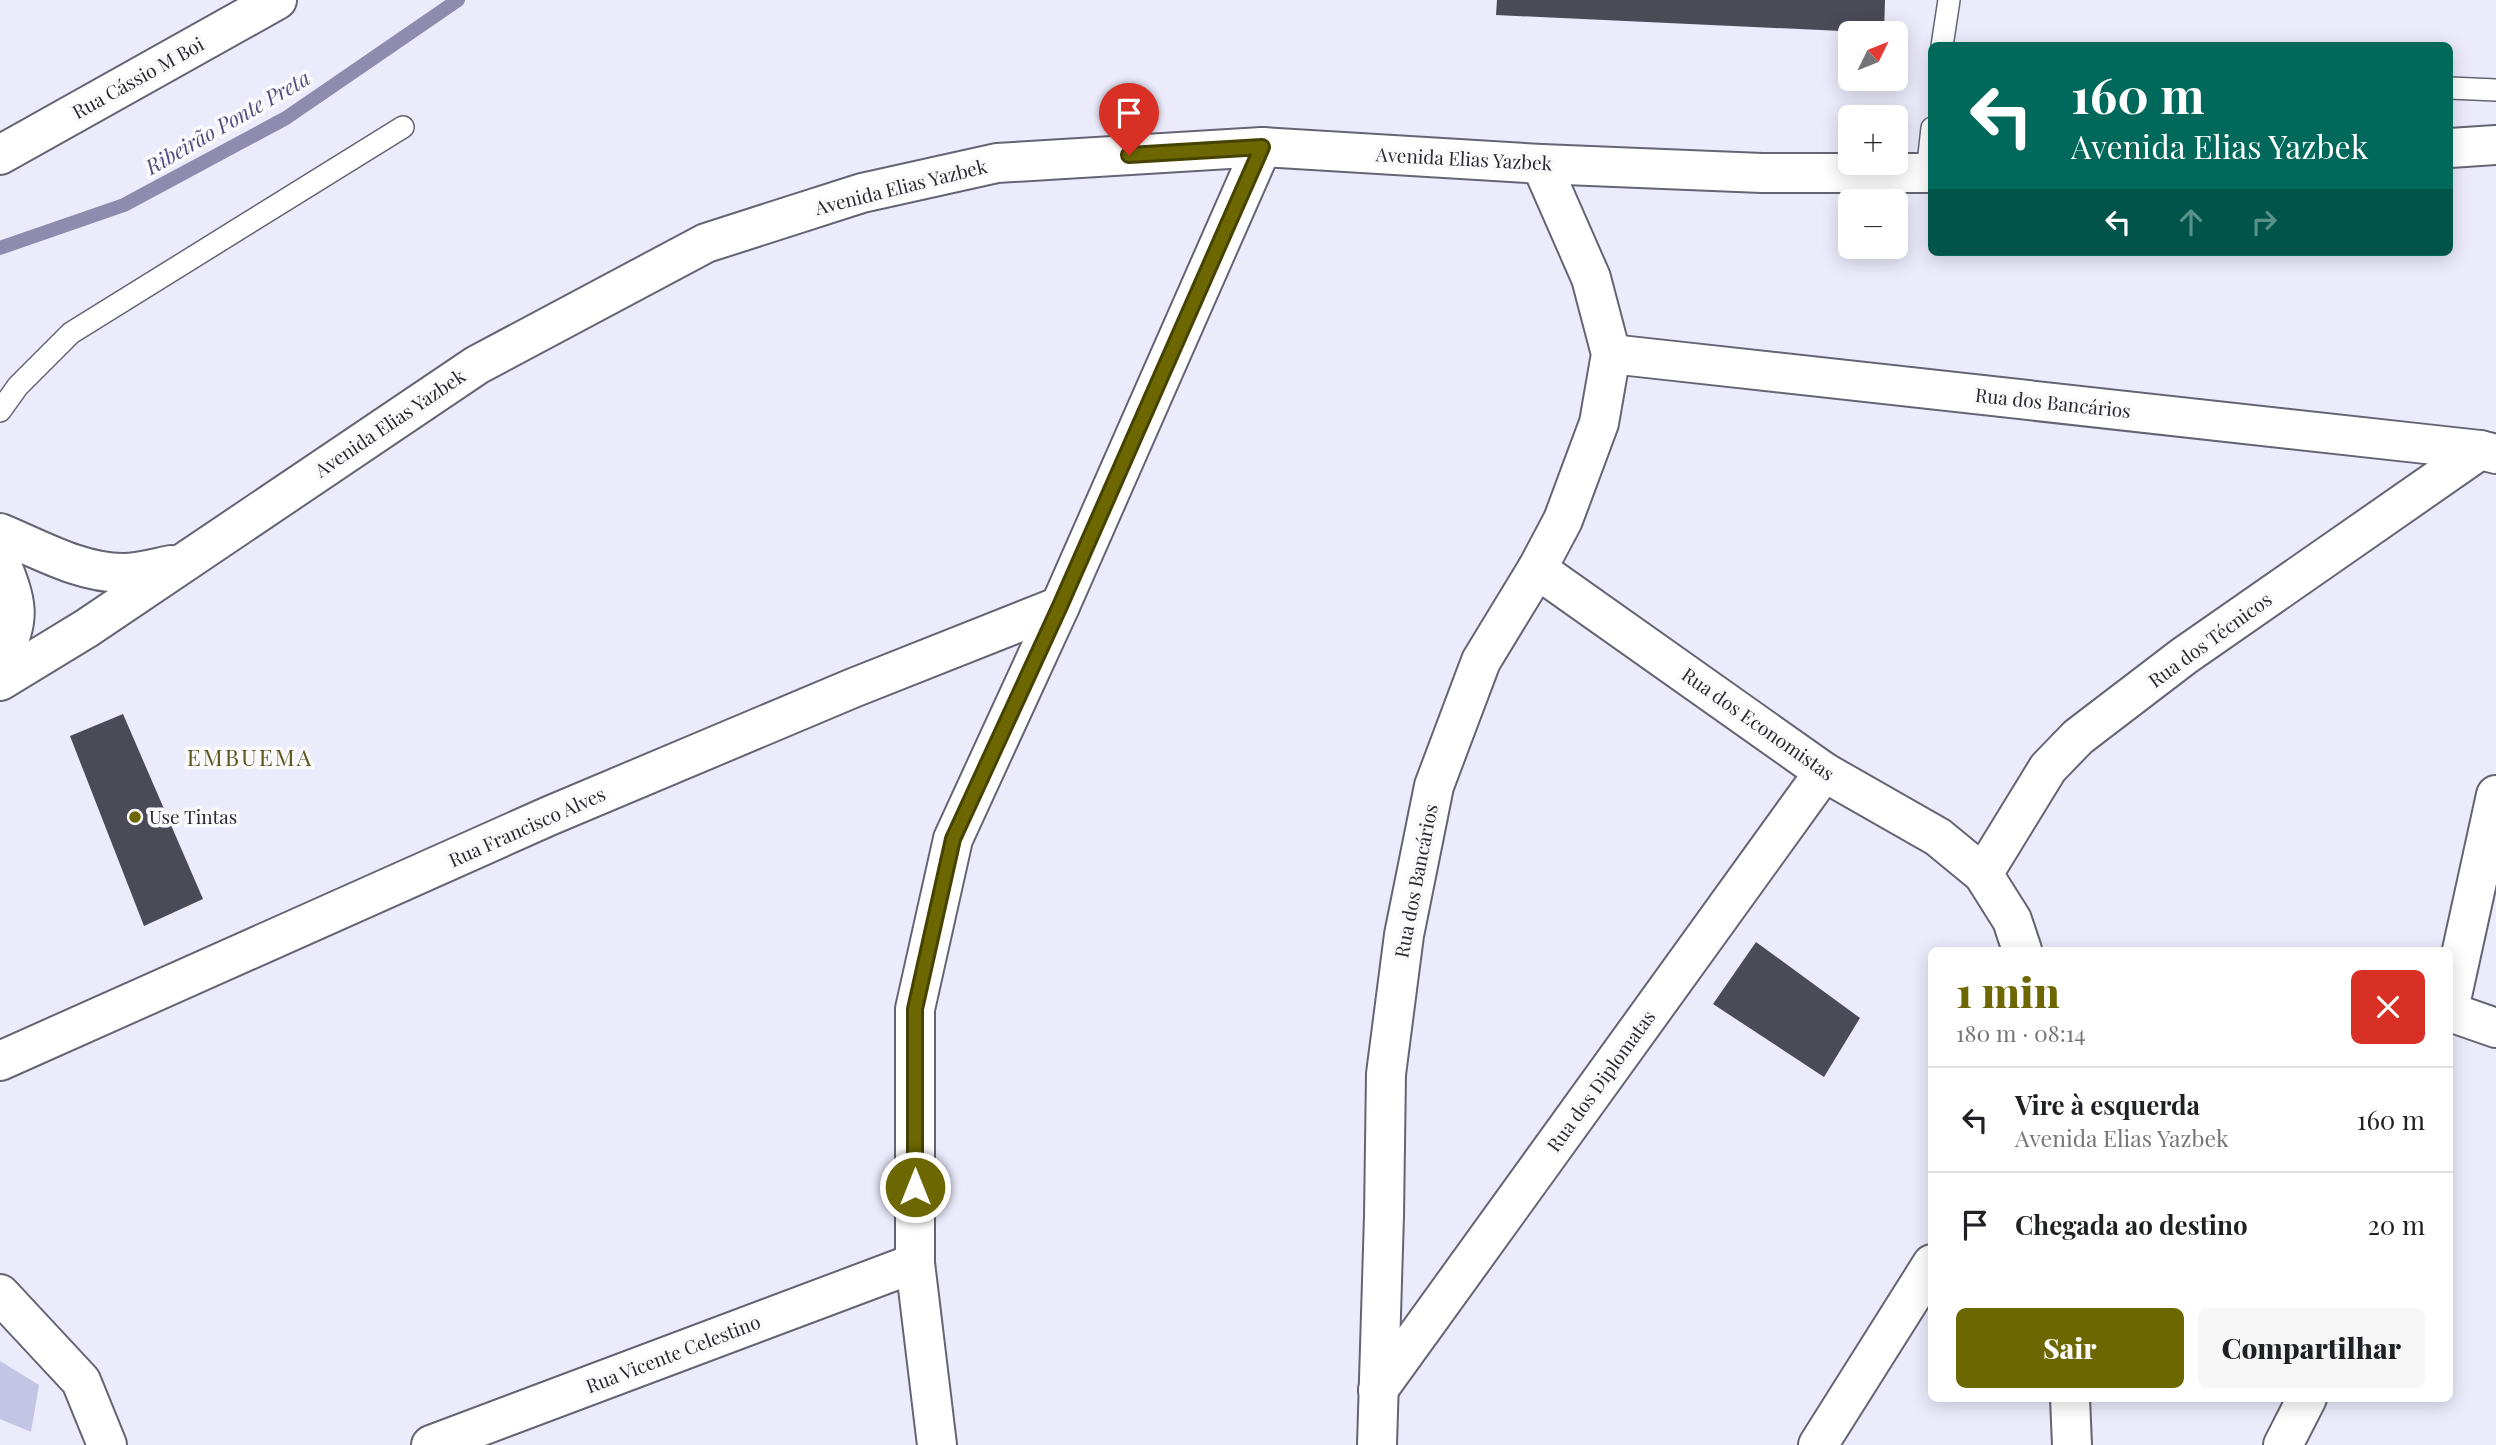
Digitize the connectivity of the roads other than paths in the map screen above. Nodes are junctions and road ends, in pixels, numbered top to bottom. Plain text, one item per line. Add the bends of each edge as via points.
1 (277, 0) edge
2 (1948, 0) edge
3 (1942, 42) edge
4 (2453, 88) edge
5 (2496, 90) edge
6 (403, 127) dead end
7 (2496, 145) edge
8 (1262, 147) junction
9 (2453, 148) edge
10 (0, 155) edge
11 (1541, 164) junction
12 (1928, 173) edge
13 (1611, 354) junction
14 (0, 411) edge
15 (2488, 452) edge
16 (0, 533) edge
17 (0, 560) edge
18 (184, 563) junction
19 (1537, 569) junction
20 (1060, 606) junction
21 (0, 659) edge
22 (0, 681) edge
23 (1824, 772) junction
24 (2496, 795) edge
25 (1983, 874) junction
26 (2021, 947) edge
27 (2453, 991) edge
28 (2453, 1013) edge
29 (2496, 1028) edge
30 (0, 1061) edge
31 (915, 1264) junction
32 (1928, 1270) edge
33 (0, 1294) edge
34 (1378, 1390) junction
35 (2070, 1402) edge
36 (2305, 1402) edge
37 (107, 1445) edge
38 (431, 1445) edge
39 (937, 1445) edge
40 (1377, 1445) edge
41 (1818, 1445) edge
42 (2072, 1445) edge
43 (2283, 1445) edge

1 - 10 street, Rua Cássio M Boi
2 - 3 lane
4 - 5 lane
6 - 14 lane via 71,333 18,386
7 - 9 street
8 - 11 street, Avenida Elias Yazbek
8 - 18 street, Avenida Elias Yazbek via 997,163 862,193 705,243 477,365
8 - 20 street
11 - 12 street, Avenida Elias Yazbek via 1762,173
11 - 13 street, Rua dos Bancários via 1591,278
13 - 15 street, Rua dos Bancários
13 - 19 street, Rua dos Bancários via 1599,423 1563,520
15 - 25 street, Rua dos Técnicos via 2184,656 2078,737 2048,768
16 - 18 street via 99,571 125,573
17 - 21 street via 15,610 12,638
18 - 22 street, Avenida Elias Yazbek
19 - 23 street, Rua dos Economistas
19 - 34 street, Rua dos Bancários via 1480,661 1434,786 1404,935 1386,1074
20 - 30 street, Rua Francisco Alves via 549,816
20 - 31 street via 953,839 920,983 915,1009
23 - 25 street, Rua dos Economistas via 1937,837
23 - 34 street, Rua dos Diplomatas
24 - 27 street
25 - 26 street, Rua dos Economistas via 2012,920
28 - 29 street
31 - 38 street, Rua Vicente Celestino
31 - 39 street
32 - 41 street
33 - 37 street via 81,1381
34 - 40 street, Rua dos Bancários
35 - 42 street
36 - 43 street

